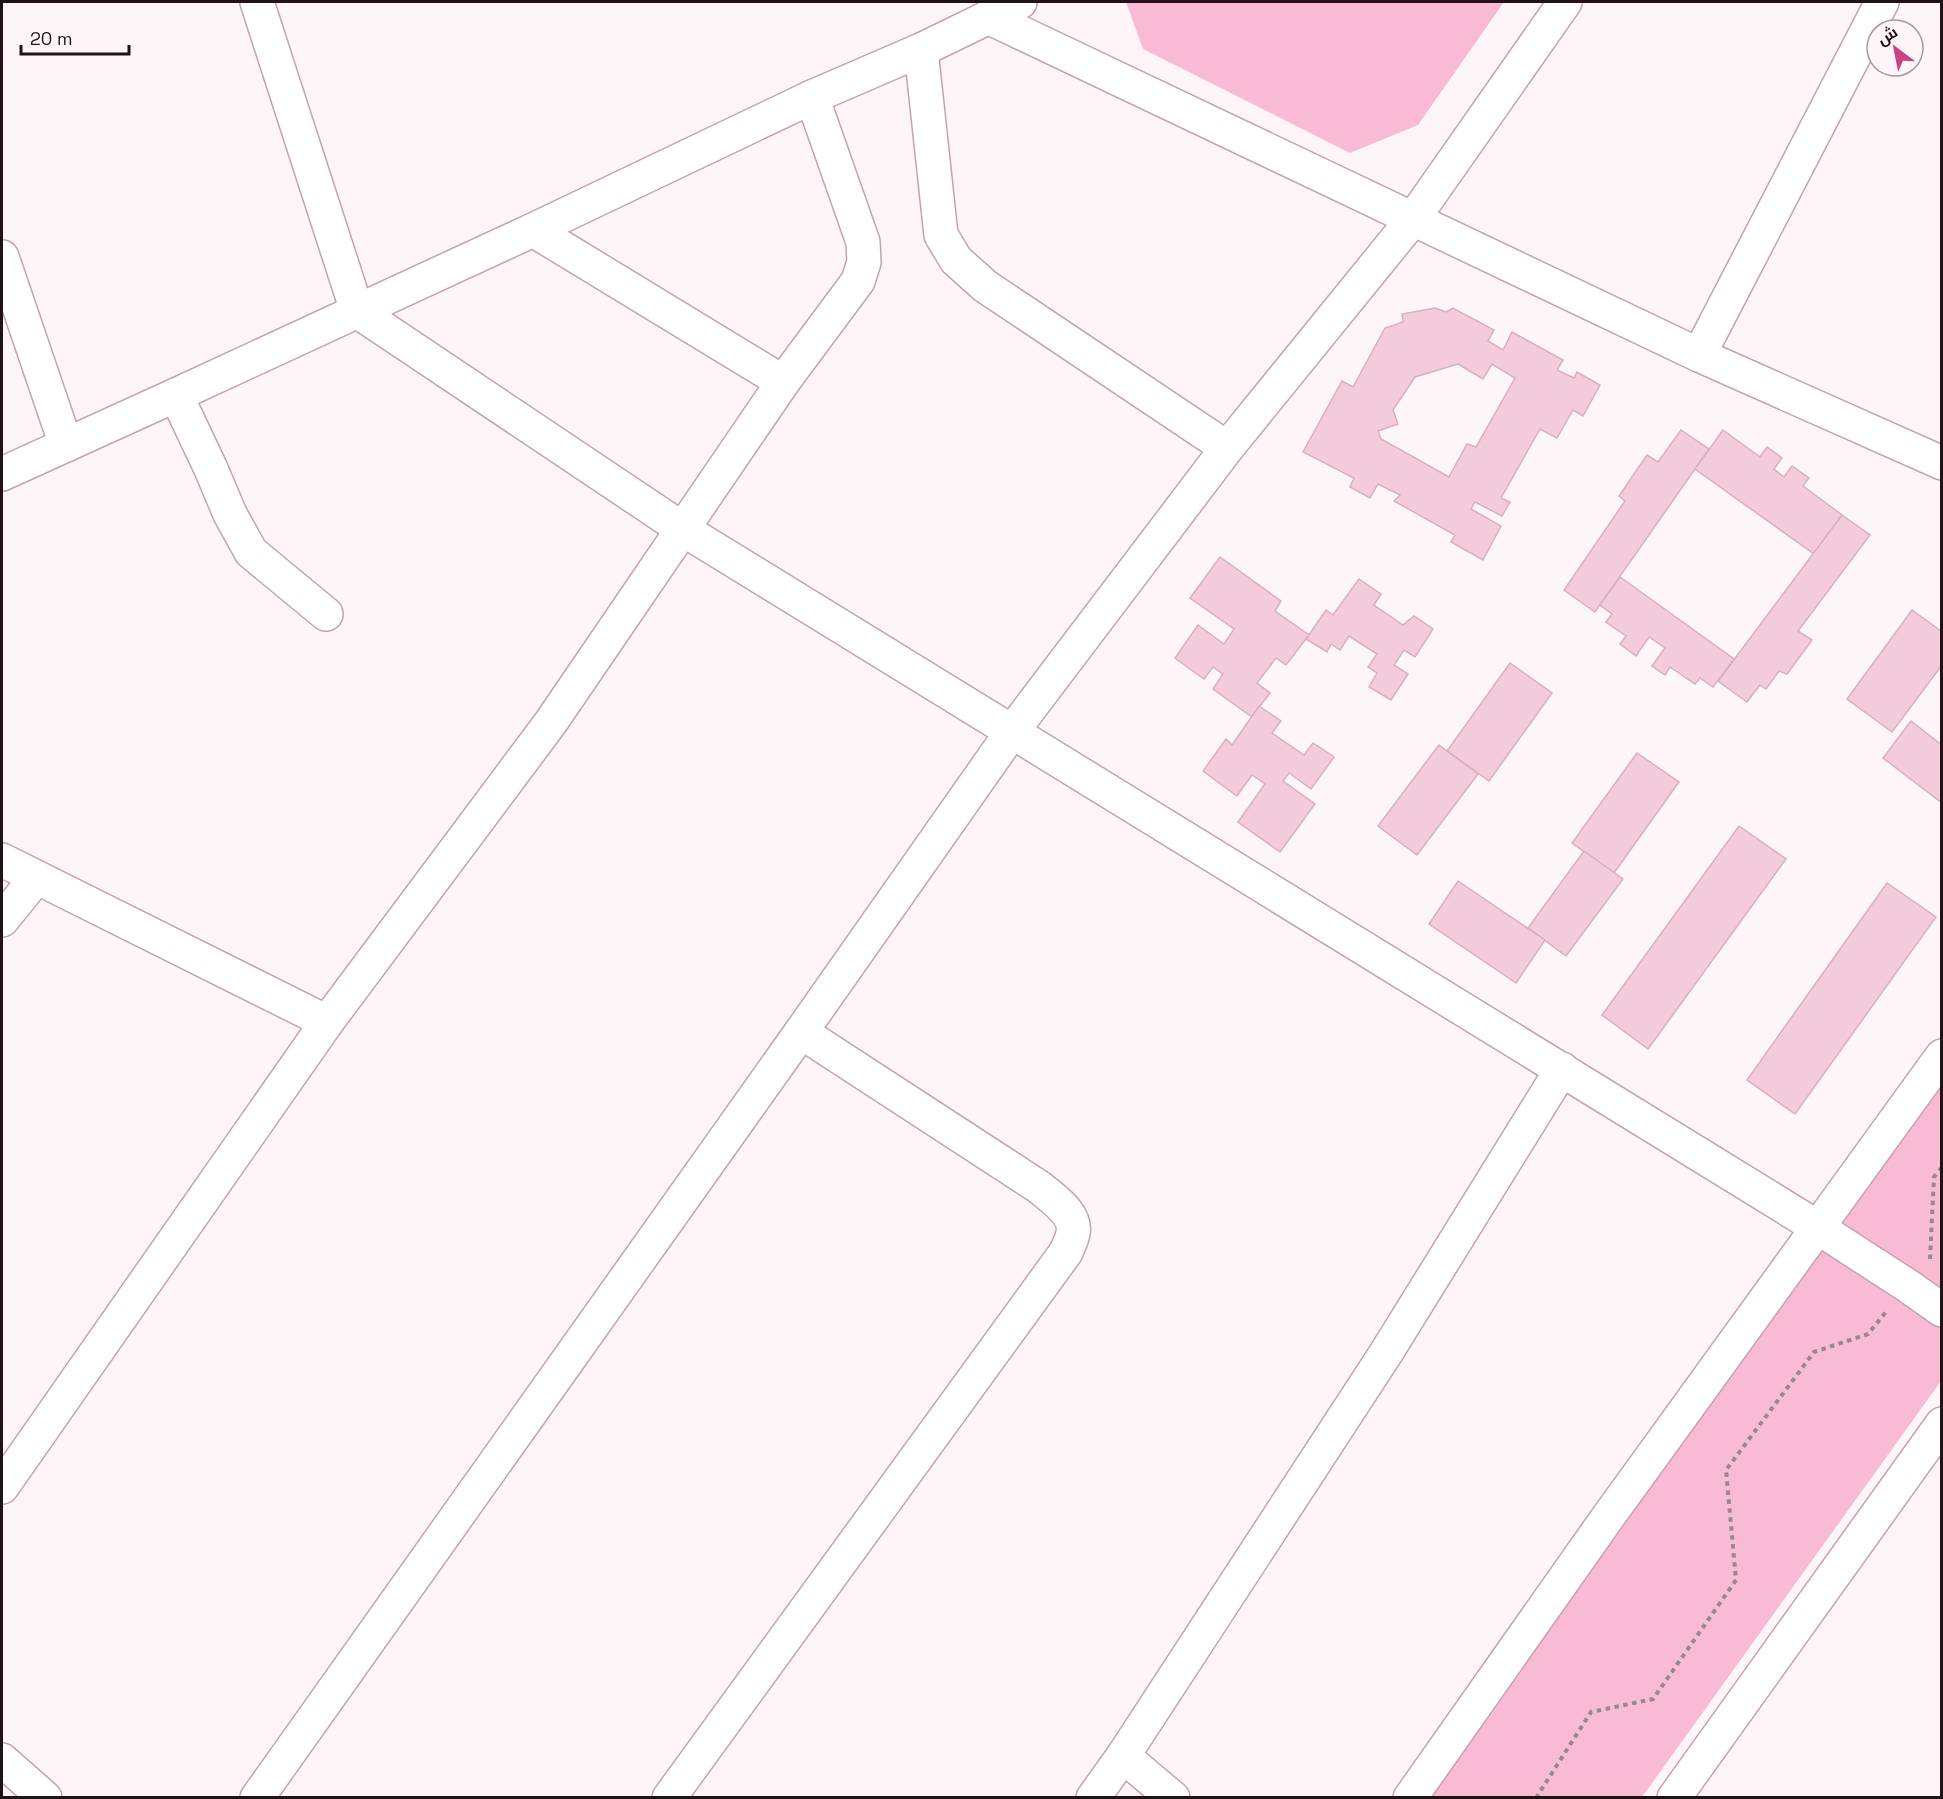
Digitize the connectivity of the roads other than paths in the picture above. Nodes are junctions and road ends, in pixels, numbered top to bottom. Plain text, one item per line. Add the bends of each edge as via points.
1 (257, 2) edge
2 (1020, 2) edge
3 (1565, 2) edge
4 (1882, 2) edge
5 (988, 17) junction
6 (921, 50) junction
7 (812, 97) junction
8 (1413, 219) junction
9 (533, 230) junction
10 (2, 257) edge
11 (357, 311) junction
12 (1699, 355) junction
13 (783, 382) junction
14 (176, 395) junction
15 (66, 445) junction
16 (1227, 448) junction
17 (1941, 463) edge
18 (2, 474) edge
19 (684, 530) junction
20 (326, 614) dead end
21 (1011, 733) junction
22 (2, 860) edge
23 (36, 878) junction
24 (2, 920) edge
25 (327, 1022) junction
26 (801, 1032) junction
27 (1941, 1056) edge
28 (1562, 1069) junction
29 (1817, 1227) junction
30 (1941, 1310) edge
31 (1941, 1424) edge
32 (2, 1487) edge
33 (1123, 1756) junction
34 (2, 1760) edge
35 (45, 1797) edge
36 (257, 1797) edge
37 (669, 1797) edge
38 (1093, 1797) edge
39 (1173, 1797) edge
40 (1410, 1797) edge
41 (1674, 1797) edge

1 - 11 street
2 - 5 street
3 - 8 street
4 - 12 street
5 - 6 street
5 - 8 street
6 - 7 street
6 - 16 street via 941,235 957,260 985,286
7 - 9 street
7 - 13 street via 863,242 864,262 858,281
8 - 12 street
8 - 16 street
9 - 11 street
9 - 13 street
10 - 15 street
11 - 14 street
11 - 19 street
12 - 17 street
13 - 19 street
14 - 15 street
14 - 20 street via 251,552
15 - 18 street
16 - 21 street
19 - 21 street
19 - 25 street via 551,722
21 - 26 street
21 - 28 street
22 - 23 street
23 - 24 street
23 - 25 street
25 - 32 street
26 - 36 street
26 - 37 street via 1039,1187 1072,1220 1074,1233 1066,1252
27 - 29 street
28 - 29 street
28 - 33 street via 1380,1363
29 - 30 street
29 - 40 street
31 - 41 street
33 - 38 street
33 - 39 street
34 - 35 street

